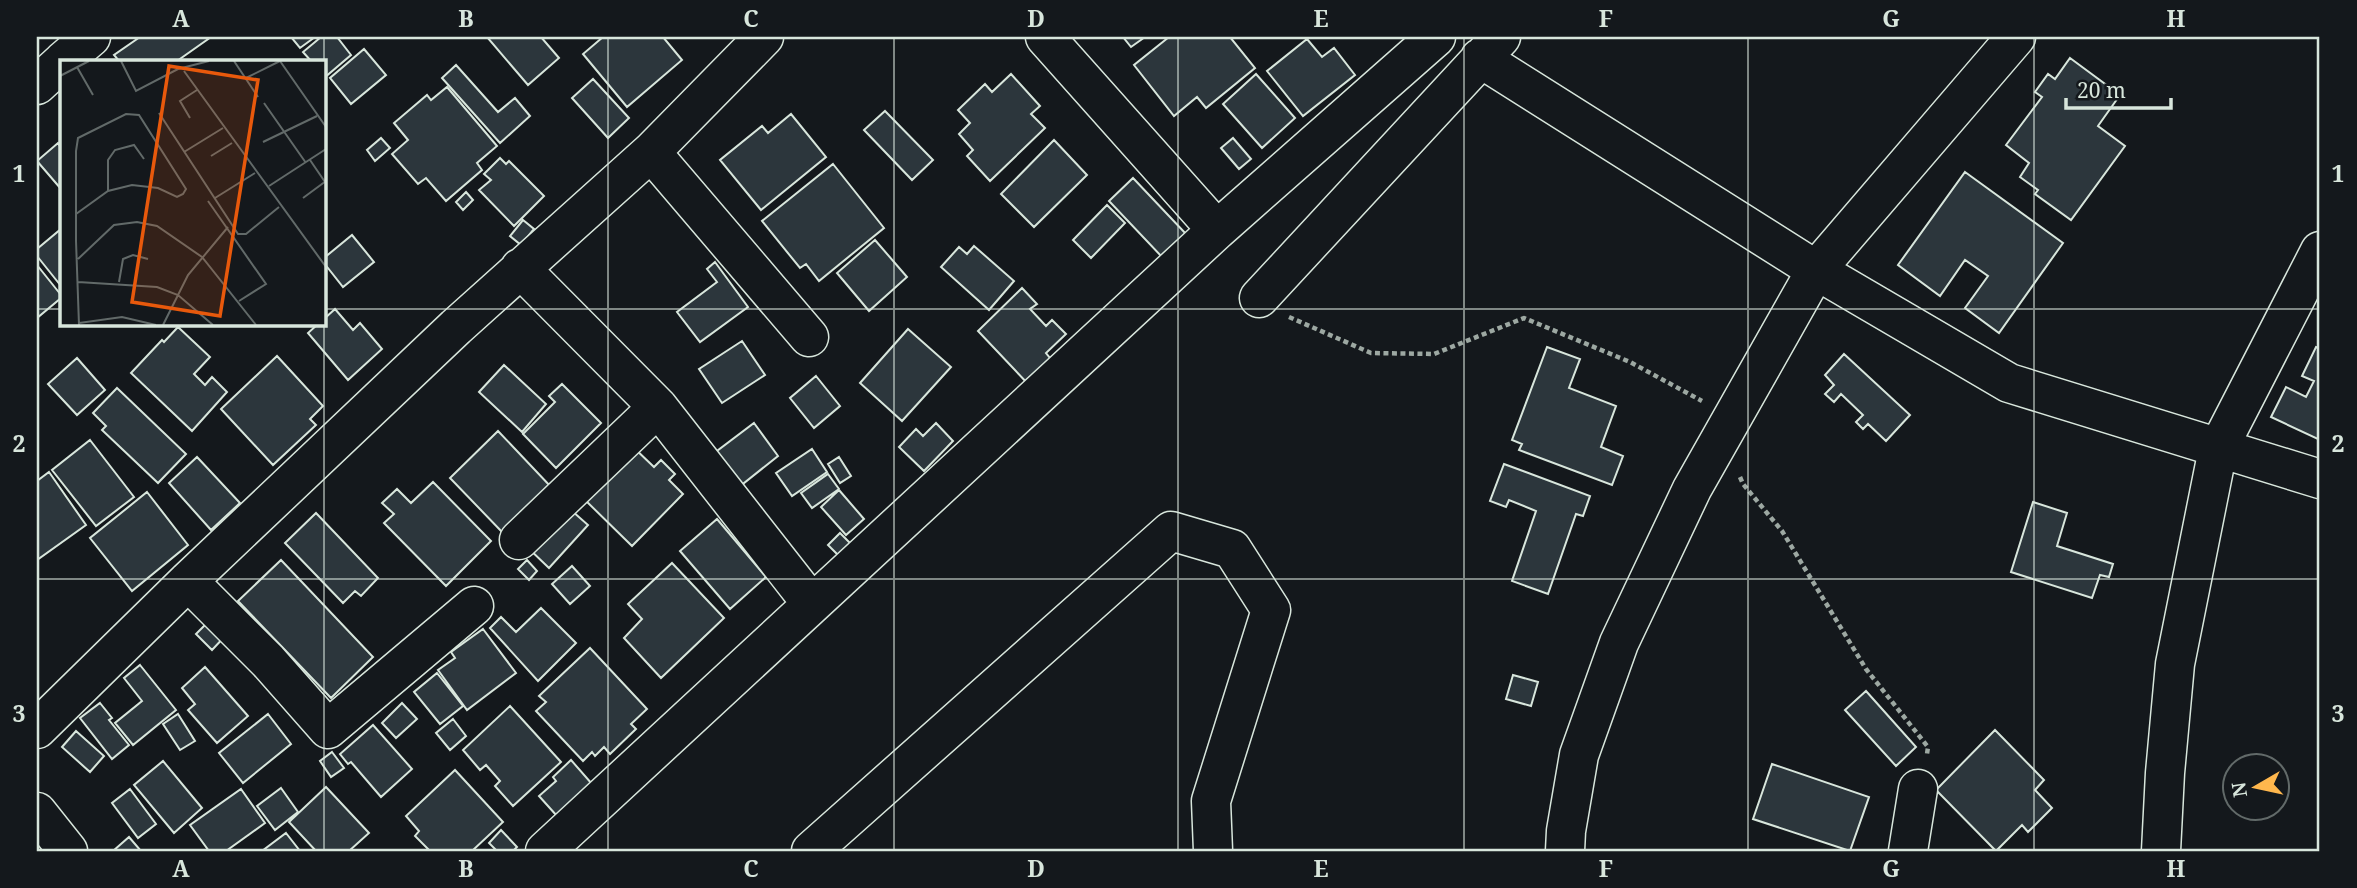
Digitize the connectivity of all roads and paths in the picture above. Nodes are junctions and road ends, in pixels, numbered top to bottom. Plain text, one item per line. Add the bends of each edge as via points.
1 (91, 37) edge
2 (764, 37) edge
3 (1045, 37) edge
4 (1436, 37) edge
5 (2016, 37) edge
6 (1490, 48) edge
7 (64, 60) edge
8 (60, 64) edge
9 (37, 85) edge
10 (651, 152) junction
11 (1217, 230) junction
12 (2320, 251) edge
13 (520, 268) junction
14 (1816, 270) junction
15 (1259, 298) joint
16 (809, 337) dead end
17 (658, 407) junction
18 (1728, 427) junction
19 (2218, 449) junction
20 (2320, 479) edge
21 (519, 540) dead end
22 (188, 581) junction
23 (812, 604) junction
24 (474, 606) dead end
25 (37, 729) edge
26 (1918, 789) joint
27 (37, 811) edge
28 (68, 851) edge
29 (545, 851) edge
30 (811, 851) edge
31 (1213, 851) edge
32 (1565, 851) edge
33 (1908, 851) edge
34 (2161, 851) edge

1 - 7 street
2 - 10 street
3 - 11 street
4 - 11 street
5 - 14 street
6 - 14 street
6 - 15 street
8 - 9 street
10 - 13 street
10 - 16 street
11 - 23 street
12 - 19 street
13 - 17 street
13 - 22 street
14 - 18 street
14 - 19 street via 2010,383
15 - 18 path via 1296,321 1371,353 1434,354 1524,318 1630,362
17 - 21 street
17 - 23 street
18 - 26 path via 1743,484 1782,531 1866,669 1928,747
18 - 32 street via 1692,489 1619,643 1579,755
19 - 20 street
19 - 34 street via 2175,664
22 - 24 street via 328,729
22 - 25 street
23 - 29 street
26 - 33 street
27 - 28 street
30 - 31 street via 1171,531 1232,549 1272,610 1211,801

